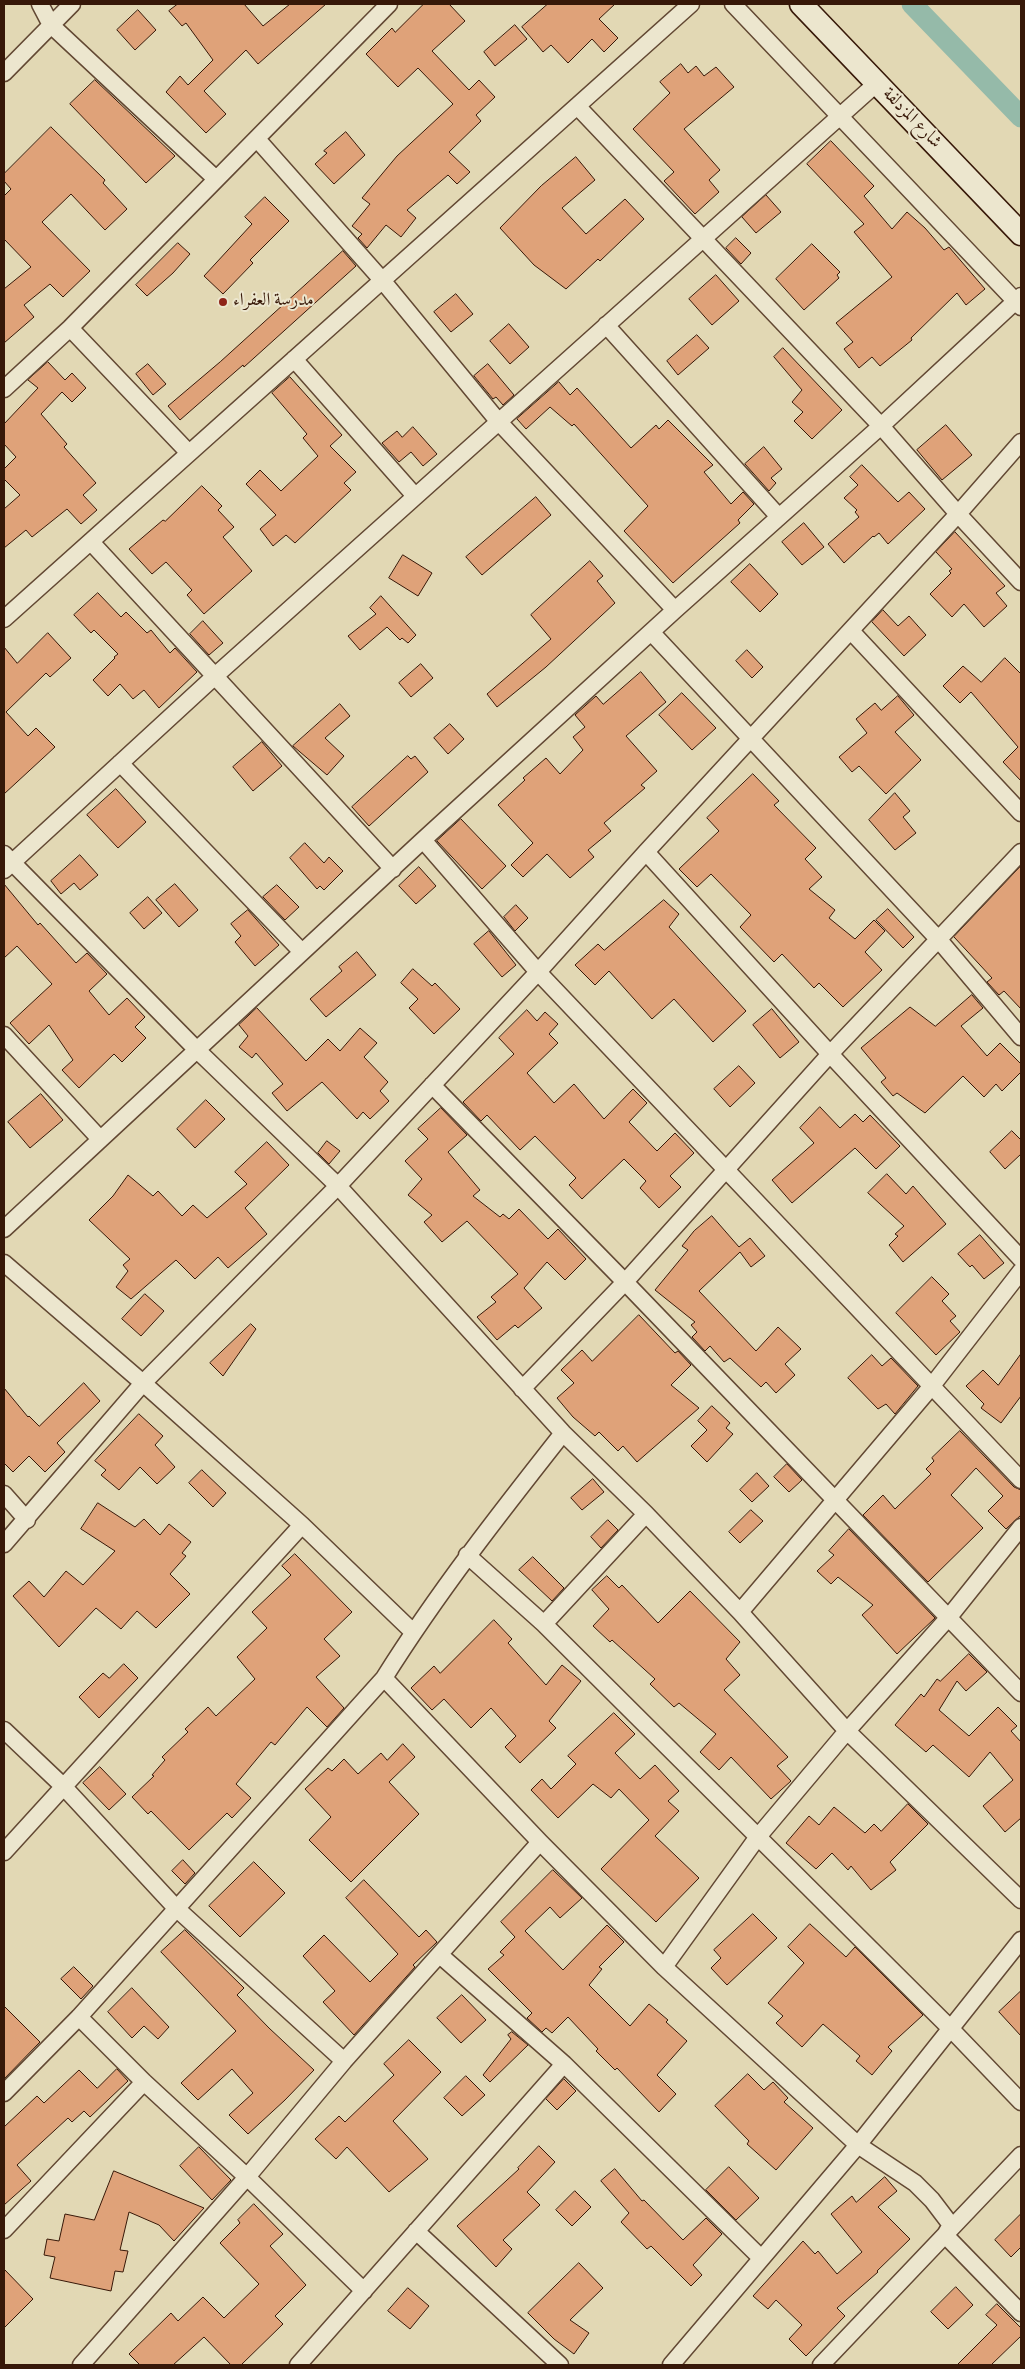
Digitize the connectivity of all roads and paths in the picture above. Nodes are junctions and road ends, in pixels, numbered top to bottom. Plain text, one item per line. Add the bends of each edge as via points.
1 (40, 4) edge
2 (72, 4) edge
3 (389, 4) edge
4 (691, 4) edge
5 (733, 4) edge
6 (802, 4) edge
7 (51, 25) junction
8 (4, 73) edge
9 (877, 83) junction
10 (578, 107) junction
11 (840, 116) junction
12 (257, 139) junction
13 (216, 179) junction
14 (1021, 234) edge
15 (702, 240) junction
16 (382, 280) junction
17 (1019, 301) edge
18 (606, 325) junction
19 (70, 328) junction
20 (294, 359) junction
21 (4, 389) edge
22 (498, 421) junction
23 (881, 426) junction
24 (1021, 442) edge
25 (189, 453) junction
26 (415, 496) junction
27 (958, 514) junction
28 (779, 517) junction
29 (90, 542) junction
30 (1021, 582) edge
31 (675, 610) junction
32 (4, 620) edge
33 (851, 631) junction
34 (652, 632) junction
35 (215, 676) junction
36 (752, 739) junction
37 (120, 763) junction
38 (1021, 813) edge
39 (423, 840) junction
40 (646, 852) junction
41 (1021, 852) edge
42 (6, 862) edge
43 (393, 869) junction
44 (939, 940) junction
45 (302, 952) junction
46 (538, 972) junction
47 (1020, 1034) edge
48 (5, 1040) edge
49 (196, 1049) junction
50 (830, 1054) junction
51 (432, 1085) junction
52 (100, 1139) junction
53 (726, 1169) junction
54 (338, 1186) junction
55 (4, 1229) edge
56 (1021, 1259) edge
57 (4, 1263) edge
58 (1021, 1271) edge
59 (625, 1282) junction
60 (143, 1383) junction
61 (931, 1387) junction
62 (522, 1389) junction
63 (562, 1432) junction
64 (1021, 1480) edge
65 (4, 1494) edge
66 (836, 1501) junction
67 (646, 1514) junction
68 (26, 1520) junction
69 (302, 1524) junction
70 (1021, 1527) edge
71 (4, 1544) edge
72 (467, 1555) junction
73 (740, 1612) junction
74 (949, 1617) junction
75 (544, 1624) junction
76 (412, 1632) junction
77 (384, 1678) junction
78 (1021, 1693) edge
79 (4, 1730) edge
80 (847, 1731) junction
81 (63, 1786) junction
82 (757, 1838) junction
83 (540, 1842) junction
84 (4, 1852) edge
85 (1021, 1900) edge
86 (176, 1908) junction
87 (1021, 1940) edge
88 (441, 1956) junction
89 (664, 1967) junction
90 (79, 2017) junction
91 (950, 2028) junction
92 (344, 2061) junction
93 (564, 2064) junction
94 (144, 2082) junction
95 (4, 2093) edge
96 (1021, 2102) edge
97 (858, 2145) junction
98 (1021, 2155) edge
99 (247, 2177) junction
100 (4, 2230) edge
101 (416, 2231) junction
102 (945, 2235) junction
103 (761, 2258) junction
104 (364, 2291) junction
105 (1021, 2313) edge
106 (81, 2365) edge
107 (298, 2365) edge
108 (560, 2365) edge
109 (671, 2365) edge
110 (821, 2365) edge

1 - 7 street
2 - 7 street
3 - 12 street
4 - 10 street
5 - 11 street
6 - 9 street, شارع المزدلفة
7 - 8 street
7 - 13 street
9 - 11 street
9 - 14 street, شارع المزدلفة
10 - 15 street
10 - 16 street
11 - 15 street
11 - 17 street
12 - 13 street
12 - 16 street
13 - 19 street
15 - 18 street
15 - 23 street
16 - 20 street
16 - 22 street
17 - 23 street
18 - 22 street
18 - 28 street
19 - 21 street
19 - 25 street
20 - 25 street
20 - 26 street
22 - 26 street
22 - 31 street
23 - 27 street
23 - 28 street
24 - 27 street
25 - 29 street
26 - 35 street
27 - 30 street
27 - 33 street
28 - 31 street
29 - 32 street
29 - 35 street
31 - 34 street
33 - 36 street
33 - 38 street
34 - 36 street
34 - 39 street
35 - 37 street
35 - 43 street
36 - 40 street
36 - 44 street
37 - 42 street
37 - 45 street
39 - 43 street
39 - 46 street
40 - 46 street
40 - 50 street
41 - 44 street
42 - 49 street
43 - 45 street
44 - 47 street
44 - 50 street
45 - 49 street
46 - 51 street
46 - 53 street
48 - 52 street
49 - 52 street
49 - 54 street
50 - 53 street
50 - 56 street
51 - 54 street
51 - 59 street
52 - 55 street
53 - 59 street
53 - 61 street
54 - 60 street
54 - 62 street
57 - 60 street
58 - 61 street
59 - 62 street
59 - 66 street
60 - 68 street
60 - 69 street
61 - 64 street
61 - 66 street
62 - 63 street
63 - 67 street
63 - 72 street
65 - 68 street
66 - 73 street
66 - 74 street
67 - 73 street
67 - 75 street
68 - 71 street
69 - 76 street
69 - 81 street
70 - 74 street
72 - 75 street
72 - 76 street
73 - 80 street
74 - 78 street
74 - 80 street
75 - 82 street
76 - 77 street
77 - 83 street
77 - 86 street
79 - 81 street
80 - 82 street
80 - 85 street
81 - 84 street
81 - 86 street
82 - 89 street
82 - 91 street
83 - 88 street
83 - 89 street
86 - 90 street
86 - 92 street
87 - 91 street
88 - 92 street
88 - 93 street
89 - 97 street
90 - 94 street
90 - 95 street
91 - 96 street
91 - 97 street
92 - 99 street
93 - 101 street
93 - 103 street
94 - 99 street
94 - 100 street
97 - 102 street via 915,2183 932,2200 951,2225
97 - 103 street
98 - 102 street
99 - 104 street
99 - 106 street
101 - 104 street
101 - 108 street
102 - 105 street
102 - 110 street
103 - 109 street
104 - 107 street

